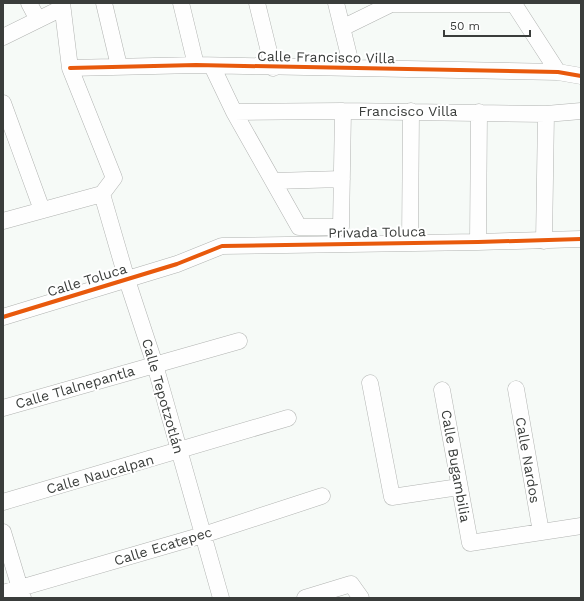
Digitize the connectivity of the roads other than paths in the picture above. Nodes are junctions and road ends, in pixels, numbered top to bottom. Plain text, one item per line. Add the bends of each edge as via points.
1 (29, 3) edge
2 (104, 3) edge
3 (181, 3) edge
4 (257, 3) edge
5 (336, 3) edge
6 (514, 3) edge
7 (62, 6) edge
8 (38, 20) junction
9 (342, 28) junction
10 (3, 37) edge
11 (119, 66) junction
12 (196, 66) junction
13 (212, 66) junction
14 (70, 68) junction
15 (273, 68) junction
16 (352, 68) junction
17 (558, 72) junction
18 (581, 76) edge
19 (3, 103) edge
20 (343, 110) junction
21 (411, 111) junction
22 (581, 111) edge
23 (234, 112) junction
24 (479, 112) junction
25 (546, 114) junction
26 (342, 179) junction
27 (274, 181) junction
28 (102, 194) junction
29 (42, 210) junction
30 (3, 221) edge
31 (581, 238) edge
32 (544, 241) junction
33 (478, 242) junction
34 (410, 243) junction
35 (177, 264) joint
36 (127, 280) junction
37 (3, 317) edge
38 (239, 340) dead end
39 (155, 365) junction
40 (370, 383) dead end
41 (516, 389) dead end
42 (442, 390) dead end
43 (3, 408) edge
44 (288, 418) dead end
45 (179, 451) junction
46 (460, 487) junction
47 (322, 496) dead end
48 (3, 502) edge
49 (581, 526) edge
50 (3, 532) edge
51 (541, 532) junction
52 (203, 535) junction
53 (3, 593) edge
54 (22, 593) edge
55 (221, 598) edge
56 (305, 598) edge
57 (361, 598) edge

1 - 8 street
2 - 11 street
3 - 12 street
4 - 15 street
5 - 9 street, Calle Francisco Villa
6 - 9 street via 391,4
6 - 17 street
7 - 8 street
7 - 14 street
8 - 10 street
9 - 16 street, Calle Francisco Villa
11 - 12 street, Calle Francisco Villa
11 - 14 street, Calle Francisco Villa
12 - 13 street, Calle Francisco Villa
13 - 15 street, Calle Francisco Villa
13 - 23 street
14 - 28 street via 114,178
15 - 16 street, Calle Francisco Villa
16 - 17 street, Calle Francisco Villa
17 - 18 street, Calle Francisco Villa
19 - 29 street
20 - 21 street, Francisco Villa
20 - 23 street, Francisco Villa
20 - 26 street
21 - 24 street, Francisco Villa
21 - 34 street
22 - 25 street, Francisco Villa
23 - 27 street
24 - 25 street, Francisco Villa
24 - 33 street
25 - 32 street
26 - 27 street
26 - 27 street via 341,227 299,227
28 - 29 street
28 - 36 street, Calle Tepotzotlán
29 - 30 street
31 - 32 street, Privada Toluca
32 - 33 street, Privada Toluca
33 - 34 street, Privada Toluca
34 - 35 street, Privada Toluca via 222,246
35 - 36 street, Calle Toluca
36 - 37 street, Calle Toluca
36 - 39 street, Calle Tepotzotlán
38 - 39 street, Calle Tlalnepantla
39 - 43 street, Calle Tlalnepantla
39 - 45 street, Calle Tepotzotlán
40 - 46 street via 392,496
41 - 51 street, Calle Nardos
42 - 46 street, Calle Bugambilia
44 - 45 street, Calle Naucalpan
45 - 48 street, Calle Naucalpan
45 - 52 street, Calle Tepotzotlán
46 - 51 street, Calle Bugambilia via 470,543
47 - 52 street, Calle Ecatepec
49 - 51 street
50 - 54 street
52 - 54 street, Calle Ecatepec
52 - 55 street, Calle Tepotzotlán
53 - 54 street, Calle Ecatepec
56 - 57 street via 351,584

